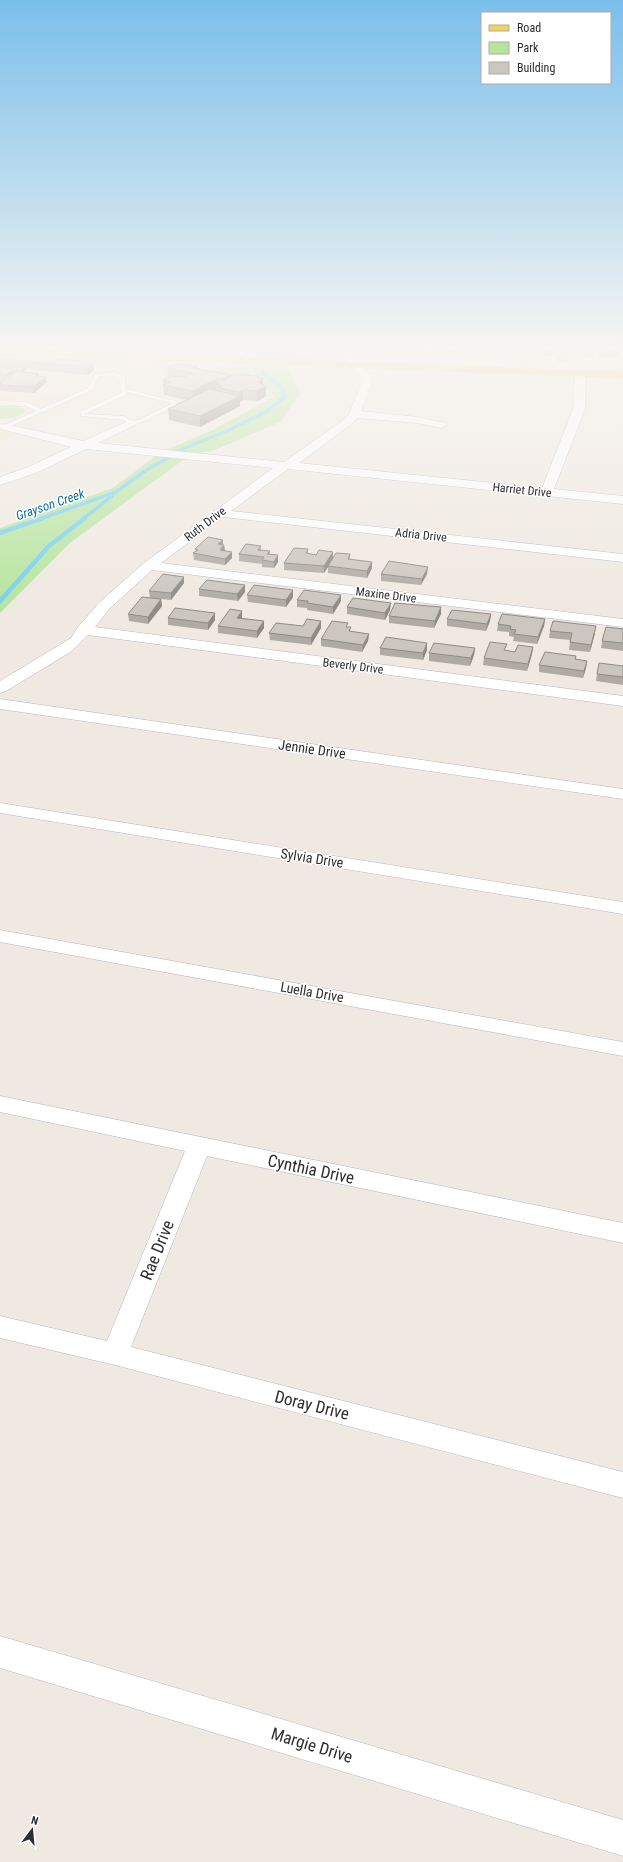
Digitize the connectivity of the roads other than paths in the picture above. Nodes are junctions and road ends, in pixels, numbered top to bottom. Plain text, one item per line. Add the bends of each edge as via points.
1 (36, 435) edge
2 (107, 435) edge
3 (329, 435) edge
4 (570, 435) edge
5 (86, 445) junction
6 (286, 465) junction
7 (0, 482) edge
8 (547, 492) junction
9 (623, 500) edge
10 (219, 513) junction
11 (623, 558) edge
12 (148, 566) junction
13 (623, 623) edge
14 (83, 630) junction
15 (0, 688) edge
16 (623, 701) edge
17 (0, 704) edge
18 (623, 794) edge
19 (0, 808) edge
20 (623, 908) edge
21 (0, 936) edge
22 (623, 1049) edge
23 (0, 1104) edge
24 (199, 1146) junction
25 (623, 1233) edge
26 (0, 1326) edge
27 (115, 1354) junction
28 (623, 1485) edge
29 (0, 1652) edge
30 (623, 1838) edge

1 - 5 street, Harriet Drive
2 - 5 street
3 - 6 street, Ruth Drive
4 - 8 street
5 - 6 street, Harriet Drive
5 - 7 street
6 - 8 street, Harriet Drive
6 - 10 street, Ruth Drive
8 - 9 street, Harriet Drive
10 - 11 street, Adria Drive
10 - 12 street, Ruth Drive
12 - 13 street, Maxine Drive
12 - 14 street, Ruth Drive via 105,605
14 - 15 street, Ruth Drive via 76,641 67,648
14 - 16 street, Beverly Drive
17 - 18 street, Jennie Drive
19 - 20 street, Sylvia Drive
21 - 22 street, Luella Drive
23 - 24 street, Cynthia Drive
24 - 25 street, Cynthia Drive
24 - 27 street, Rae Drive
26 - 27 street, Doray Drive
27 - 28 street, Doray Drive
29 - 30 street, Margie Drive

